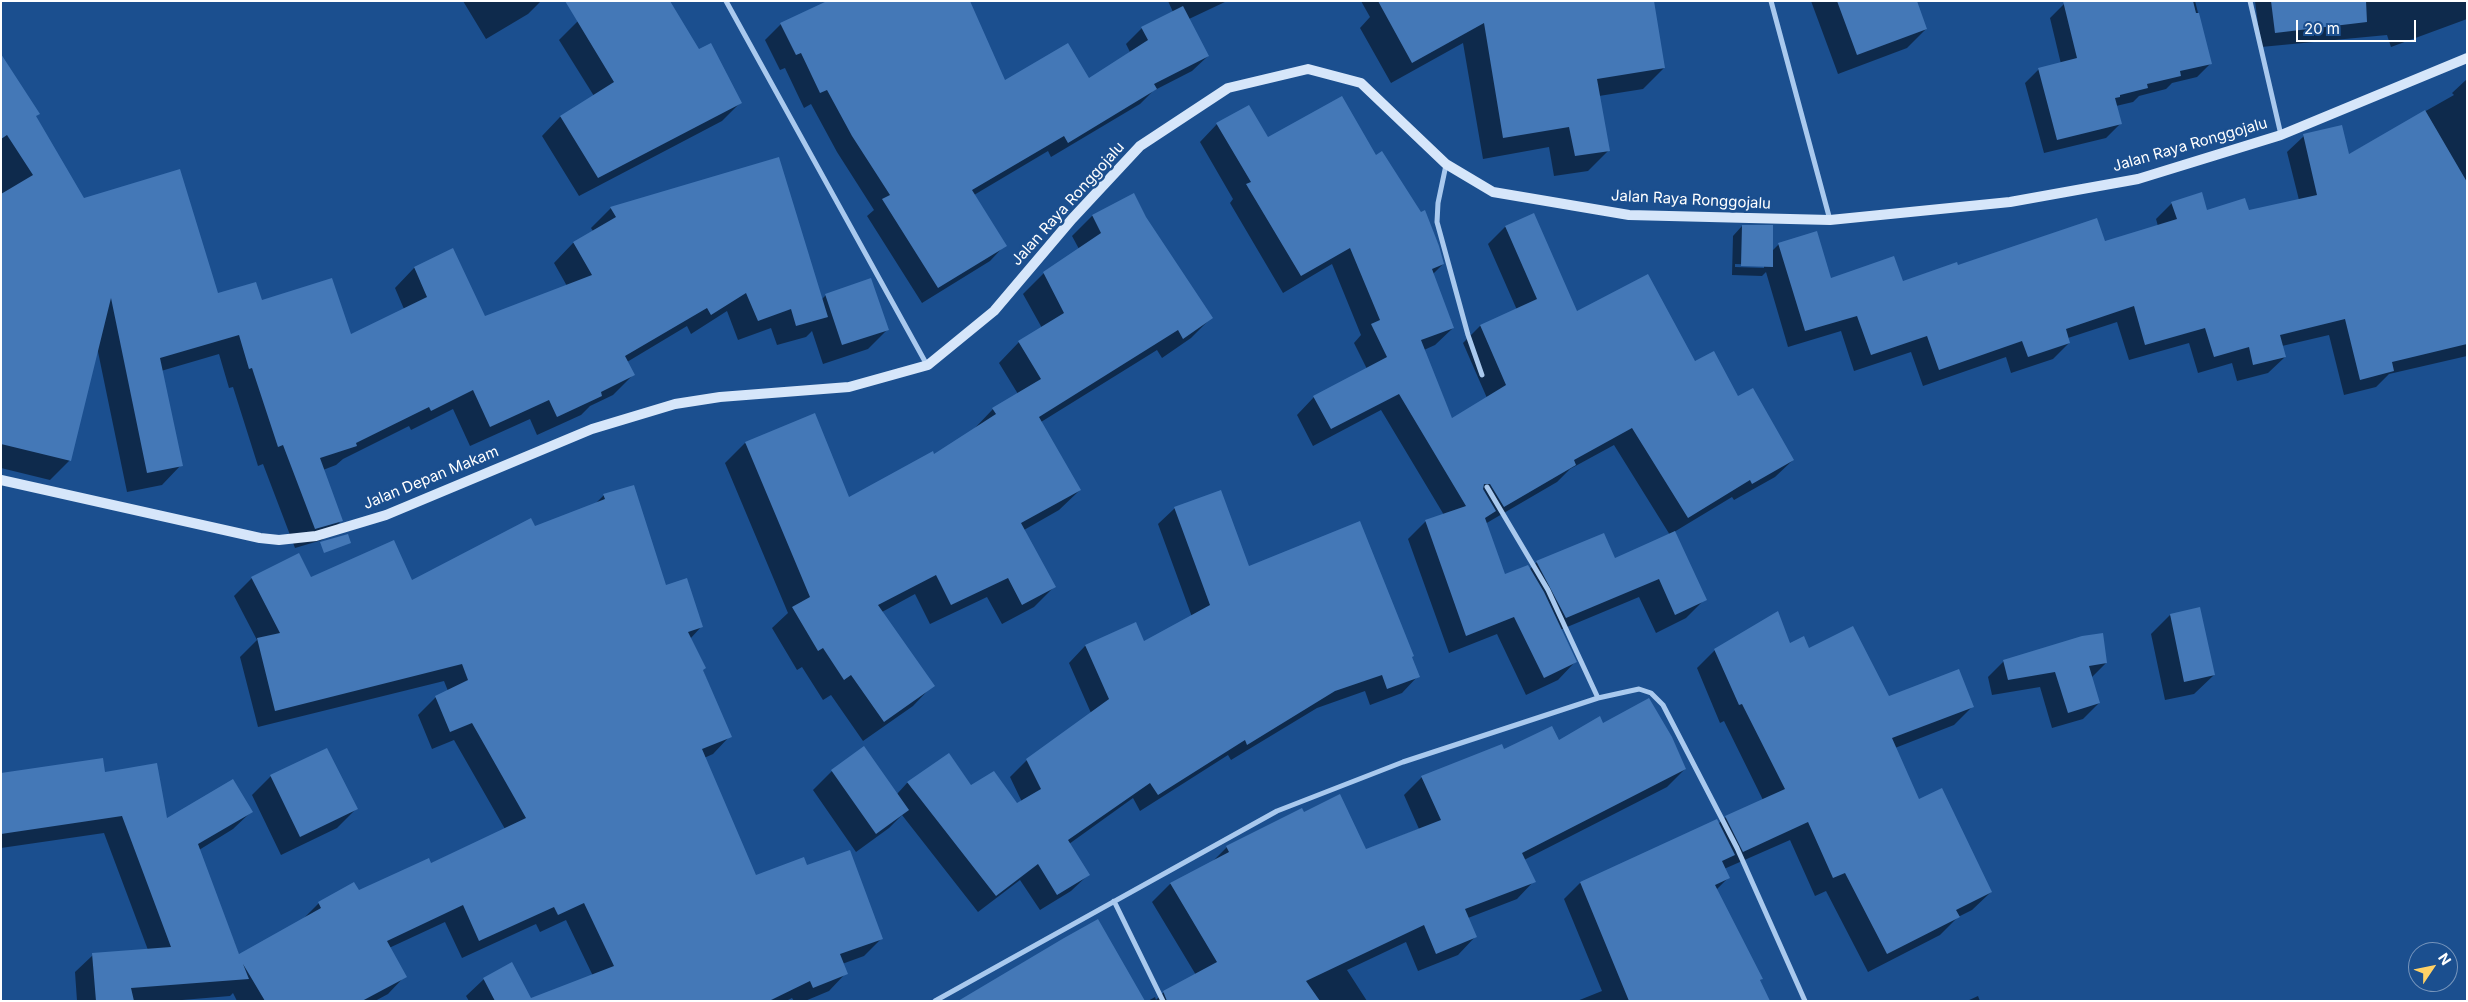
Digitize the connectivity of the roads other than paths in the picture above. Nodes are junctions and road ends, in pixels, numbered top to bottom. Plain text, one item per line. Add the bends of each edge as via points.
1 (726, 1) edge
2 (1771, 1) edge
3 (2250, 1) edge
4 (2467, 58) edge
5 (2282, 134) junction
6 (1446, 164) junction
7 (1830, 220) junction
8 (928, 365) junction
9 (1482, 374) dead end
10 (720, 397) joint
11 (1, 480) edge
12 (1487, 487) dead end
13 (1598, 698) junction
14 (1114, 901) junction
15 (935, 1001) edge
16 (1162, 1001) edge
17 (1805, 1001) edge

1 - 8 street
2 - 7 street
3 - 5 street
4 - 5 street, Jalan Raya Ronggojalu
5 - 7 street, Jalan Raya Ronggojalu via 2138,179 2010,202
6 - 7 street, Jalan Raya Ronggojalu via 1493,192 1629,215
6 - 8 street, Jalan Raya Ronggojalu via 1361,83 1308,69 1228,88 1140,146 1072,219 994,312
6 - 9 street via 1437,222
8 - 10 street, Jalan Raya Ronggojalu via 848,388
10 - 11 street, Jalan Depan Makam via 675,404 592,430 386,515 316,536 278,540 260,538
12 - 13 street via 1548,590
13 - 14 street via 1403,762 1277,811
13 - 17 street via 1639,689 1651,693 1663,705 1738,848
14 - 15 street
14 - 16 street

